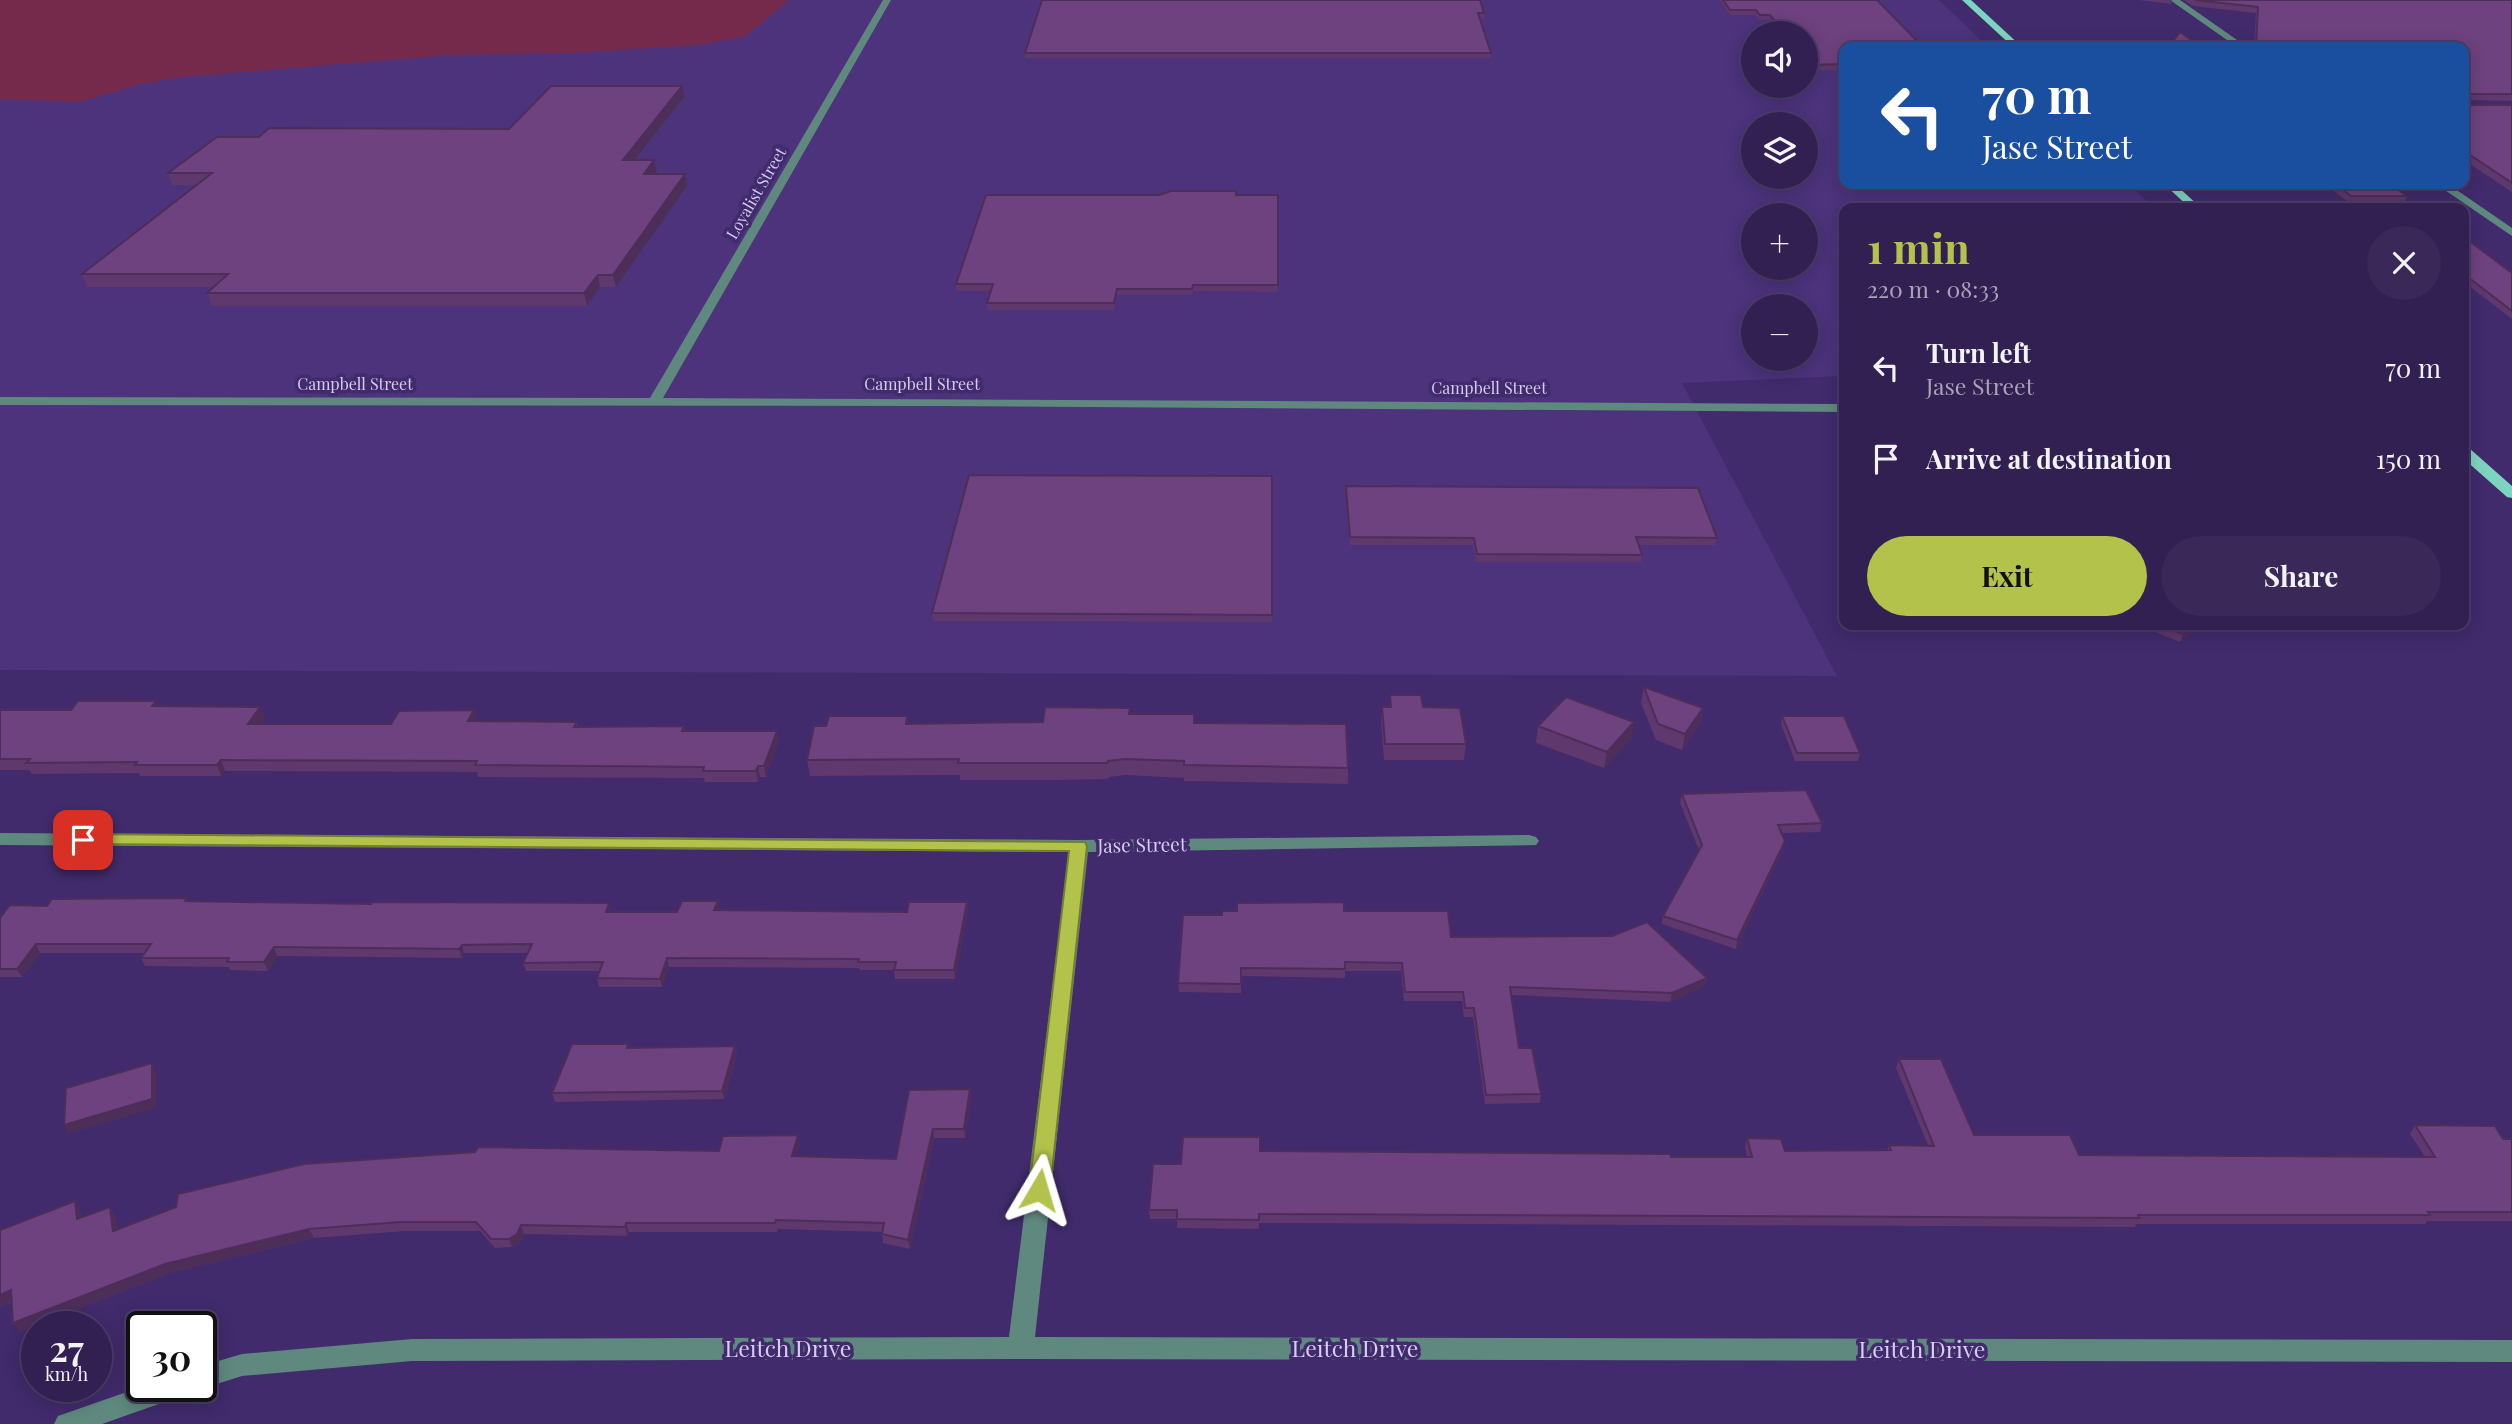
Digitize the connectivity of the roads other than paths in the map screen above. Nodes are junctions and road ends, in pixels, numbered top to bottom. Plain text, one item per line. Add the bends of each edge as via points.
1 (887, 0) edge
2 (1966, 0) edge
3 (2174, 0) edge
4 (2012, 42) edge
5 (2236, 42) edge
6 (2175, 189) edge
7 (2448, 189) edge
8 (2190, 203) edge
9 (2469, 203) edge
10 (2469, 203) edge
11 (2512, 233) edge
12 (0, 401) edge
13 (654, 402) junction
14 (1839, 408) edge
15 (2469, 455) edge
16 (2512, 494) edge
17 (0, 839) edge
18 (1529, 841) dead end
19 (1079, 846) junction
20 (1021, 1348) junction
21 (2512, 1351) edge
22 (217, 1373) edge
23 (131, 1402) edge
24 (67, 1424) edge

1 - 13 street, Loyalist Street
2 - 4 main road
3 - 5 street
6 - 8 main road
7 - 10 street
9 - 11 street
12 - 13 street, Campbell Street
13 - 14 street, Campbell Street
15 - 16 main road
17 - 19 street, Jase Street
18 - 19 street, Jase Street
19 - 20 street
20 - 21 street, Leitch Drive
20 - 22 street, Leitch Drive via 412,1350 242,1365
23 - 24 street

